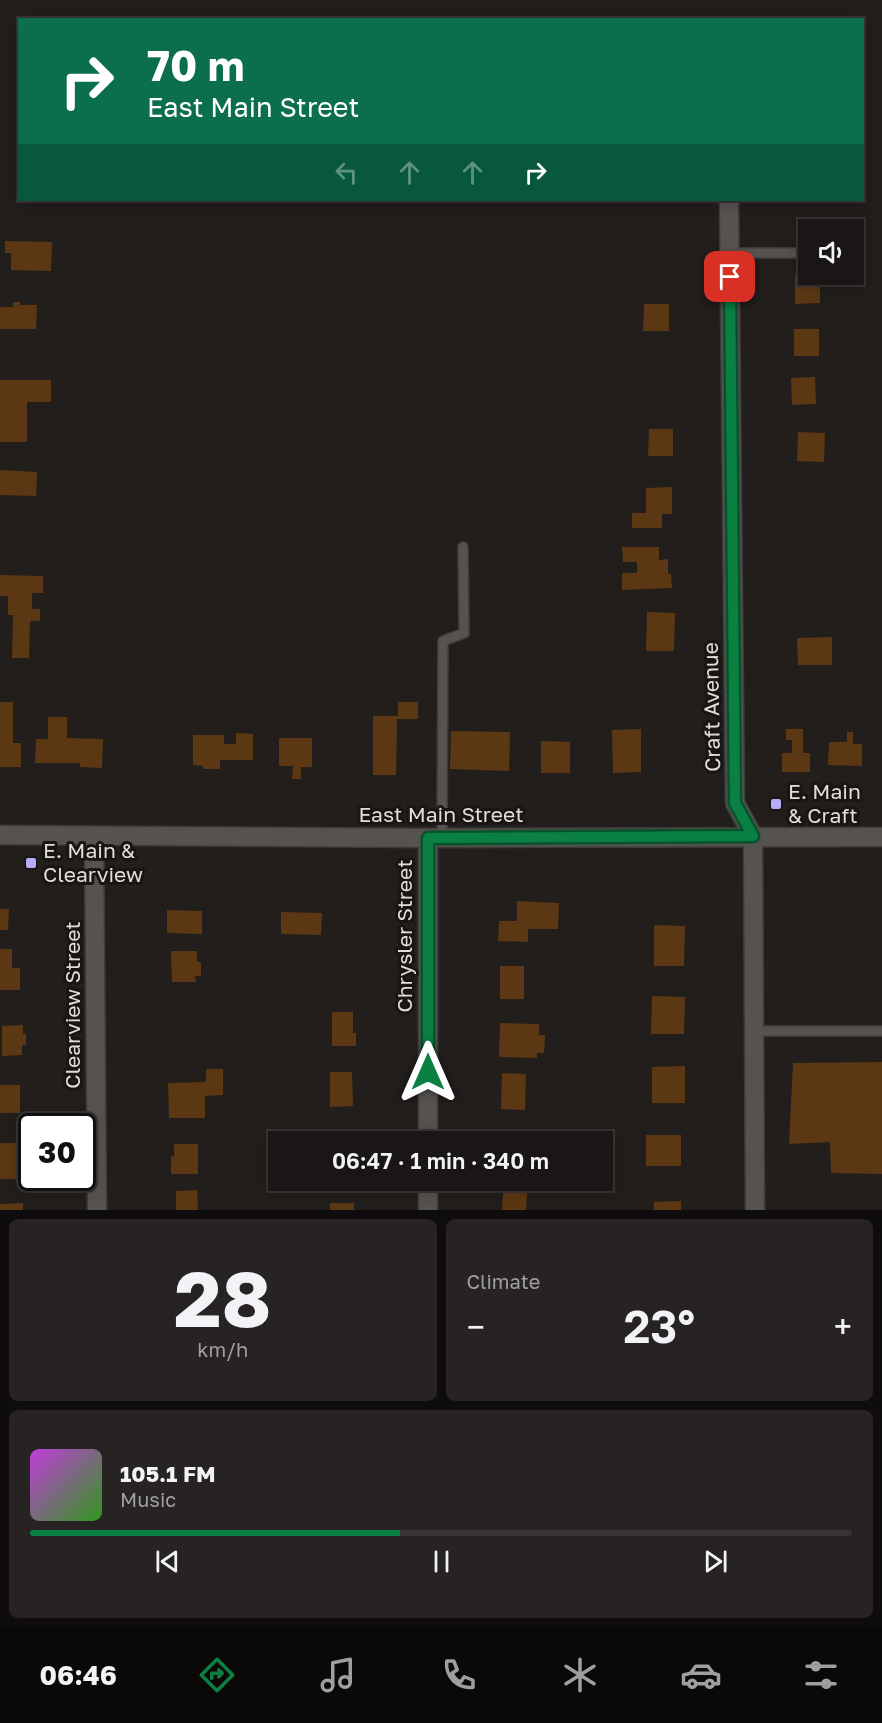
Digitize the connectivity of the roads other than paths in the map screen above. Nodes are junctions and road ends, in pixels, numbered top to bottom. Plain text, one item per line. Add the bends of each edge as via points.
1 (729, 201) edge
2 (729, 253) junction
3 (798, 253) edge
4 (463, 547) dead end
5 (0, 835) edge
6 (94, 836) junction
7 (753, 836) junction
8 (882, 837) edge
9 (435, 838) junction
10 (754, 1031) junction
11 (882, 1031) edge
12 (428, 1131) edge
13 (428, 1191) edge
14 (97, 1210) edge
15 (428, 1210) edge
16 (754, 1210) edge

1 - 2 street, Craft Avenue
2 - 3 lane
2 - 7 street, Craft Avenue via 735,803
4 - 9 lane via 465,633 443,640
5 - 6 street, East Main Street
6 - 9 street, East Main Street
6 - 14 street, Clearview Street
7 - 8 street, East Main Street
7 - 9 street, East Main Street
7 - 10 street, Craft Avenue
9 - 12 street, Chrysler Street
10 - 11 lane
10 - 16 street, Craft Avenue
13 - 15 street

